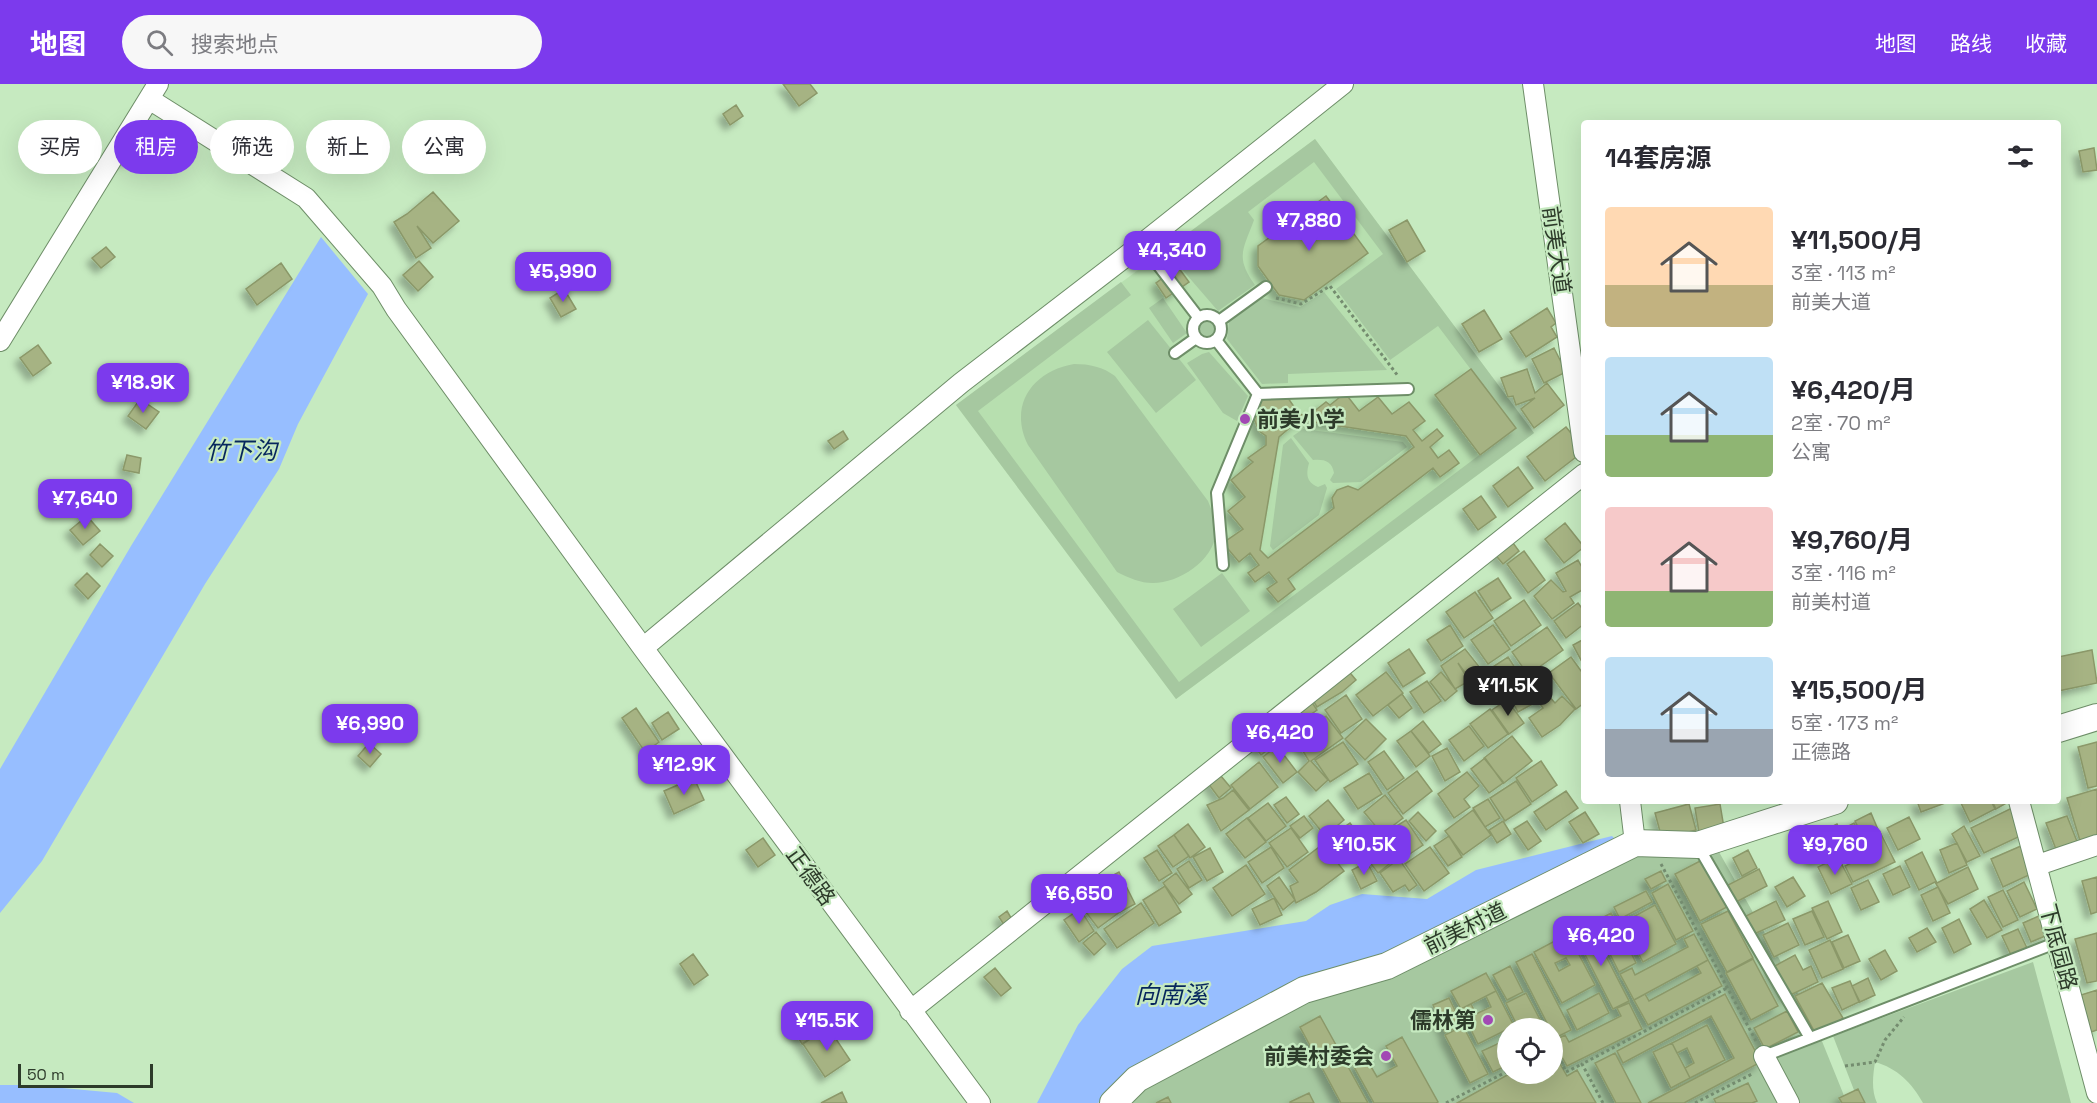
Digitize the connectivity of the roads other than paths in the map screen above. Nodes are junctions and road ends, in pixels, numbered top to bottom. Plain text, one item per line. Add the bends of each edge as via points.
1 (1343, 84) edge
2 (1533, 84) edge
3 (153, 91) edge
4 (1142, 244) junction
5 (1266, 287) road end
6 (1198, 317) junction
7 (1219, 321) junction
8 (1196, 338) junction
9 (1216, 340) junction
10 (0, 341) edge
11 (1175, 353) dead end
12 (1408, 389) road end
13 (1258, 394) junction
14 (1581, 430) edge
15 (1581, 476) edge
16 (1223, 565) dead end
17 (643, 648) junction
18 (2097, 717) edge
19 (2061, 728) edge
20 (1631, 804) edge
21 (1826, 804) edge
22 (2020, 804) edge
23 (1643, 843) junction
24 (1698, 845) junction
25 (2097, 845) edge
26 (2038, 865) junction
27 (2058, 942) junction
28 (910, 1011) junction
29 (1810, 1038) junction
30 (1767, 1061) joint
31 (2097, 1093) edge
32 (1124, 1099) edge
33 (980, 1103) edge
34 (1789, 1103) edge

1 - 4 street
2 - 14 street, 前美大道
3 - 10 street
3 - 17 street, 正德路 via 306,198 382,286
4 - 6 lane
4 - 17 street via 961,383
5 - 7 lane
6 - 7 lane via 1209,314
6 - 8 lane via 1192,326
7 - 9 lane via 1221,332
8 - 9 lane via 1206,343
8 - 11 lane
9 - 13 lane
12 - 13 lane
13 - 16 lane via 1217,493
15 - 28 street
17 - 28 street, 正德路
18 - 19 street
20 - 23 street
21 - 24 street, 前美村道
22 - 26 street, 下底园路
23 - 24 street, 前美村道
23 - 32 street, 前美村道 via 1387,966 1304,990 1137,1079
24 - 29 lane
25 - 26 street
26 - 27 street, 下底园路
27 - 29 lane
27 - 31 street, 下底园路
28 - 33 street, 正德路
29 - 30 lane
30 - 34 street

